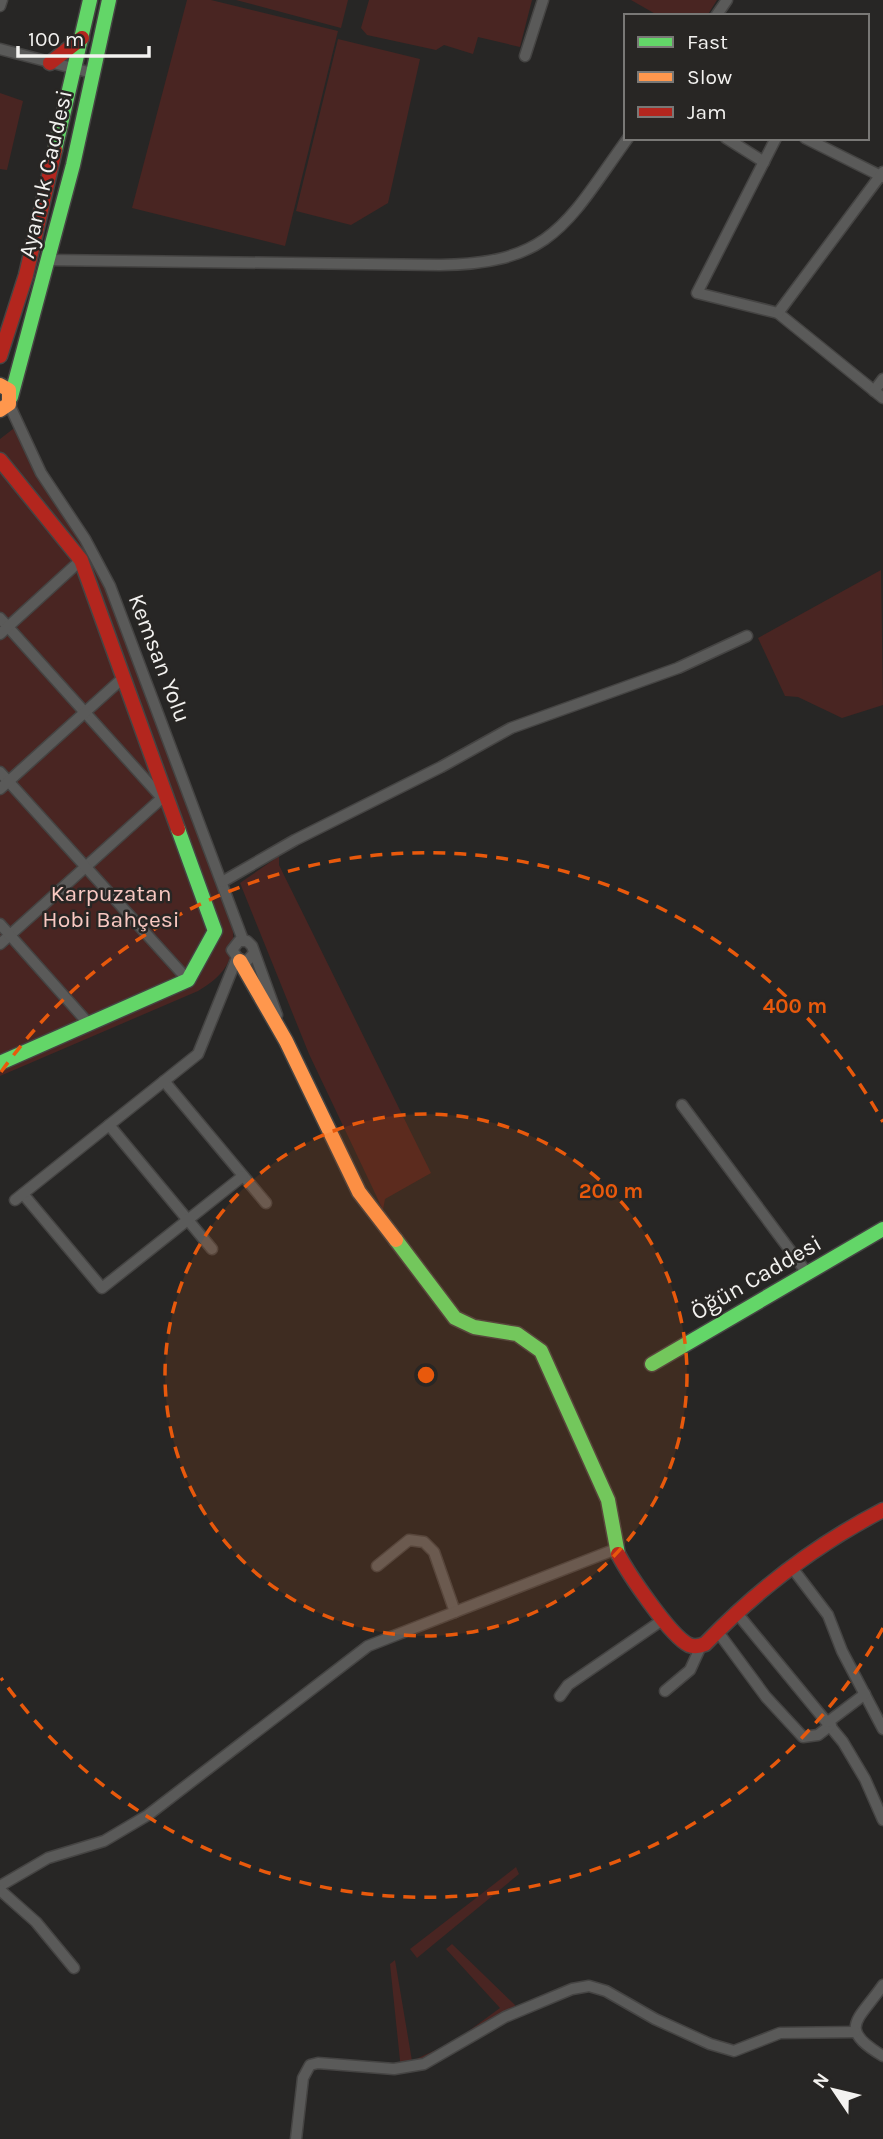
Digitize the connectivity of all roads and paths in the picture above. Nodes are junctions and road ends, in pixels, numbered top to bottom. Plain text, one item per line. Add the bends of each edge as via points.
1 (2, 0) edge
2 (90, 0) edge
3 (109, 0) edge
4 (543, 0) edge
5 (0, 6) edge
6 (83, 37) junction
7 (0, 49) edge
8 (525, 56) dead end
9 (50, 64) junction
10 (74, 71) junction
11 (92, 73) junction
12 (627, 140) edge
13 (729, 140) edge
14 (775, 140) edge
15 (809, 140) edge
16 (764, 162) junction
17 (882, 175) edge
18 (49, 260) junction
19 (778, 313) junction
20 (0, 356) edge
21 (883, 379) edge
22 (0, 386) edge
23 (878, 395) edge
24 (6, 407) edge
25 (3, 470) edge
26 (81, 560) junction
27 (3, 626) edge
28 (747, 636) dead end
29 (124, 677) junction
30 (85, 712) junction
31 (0, 772) edge
32 (4, 785) edge
33 (164, 797) junction
34 (86, 866) junction
35 (222, 882) junction
36 (0, 924) edge
37 (10, 935) junction
38 (243, 940) junction
39 (0, 944) edge
40 (254, 953) junction
41 (238, 961) junction
42 (188, 980) junction
43 (89, 1024) junction
44 (286, 1041) junction
45 (0, 1063) edge
46 (164, 1081) junction
47 (681, 1105) dead end
48 (109, 1125) junction
49 (243, 1176) junction
50 (266, 1203) dead end
51 (188, 1220) junction
52 (883, 1229) edge
53 (212, 1249) dead end
54 (807, 1273) junction
55 (652, 1364) dead end
56 (883, 1510) edge
57 (616, 1549) junction
58 (377, 1566) dead end
59 (793, 1569) junction
60 (454, 1612) junction
61 (736, 1612) junction
62 (664, 1619) junction
63 (718, 1632) junction
64 (701, 1646) junction
65 (665, 1691) dead end
66 (865, 1694) junction
67 (560, 1696) dead end
68 (830, 1724) junction
69 (883, 1729) edge
70 (883, 1820) edge
71 (0, 1888) edge
72 (74, 1968) dead end
73 (883, 1985) edge
74 (855, 2032) junction
75 (883, 2056) edge
76 (296, 2139) edge

1 - 5 street
2 - 6 street, Ayancık Caddesi
3 - 11 street, Ayancık Caddesi
4 - 8 street
6 - 9 street
6 - 10 street, Ayancık Caddesi
7 - 9 street
9 - 10 street
10 - 11 street
10 - 20 street, Ayancık Caddesi via 26,275
11 - 18 street, Ayancık Caddesi
12 - 18 street via 560,230 530,248 486,261 440,265
13 - 16 street
14 - 16 street
15 - 17 street
16 - 19 street via 697,293
17 - 19 street
18 - 24 street, Ayancık Caddesi
19 - 23 street
21 - 23 street
22 - 24 street via 9,390
24 - 35 street, Kemsan Yolu via 110,586
25 - 26 street
26 - 27 street
26 - 29 street
27 - 30 street
28 - 35 street via 678,668 511,728
29 - 30 street
29 - 33 street
30 - 32 street
30 - 33 street
31 - 32 street
32 - 34 street
33 - 34 street
33 - 42 street via 215,931
34 - 37 street
34 - 42 street
35 - 38 street, Kemsan Yolu
36 - 37 street
37 - 39 street
37 - 43 street
38 - 40 street
38 - 41 street via 232,950
40 - 41 street via 250,959
40 - 44 street
41 - 44 street
41 - 46 street via 198,1054
42 - 43 street
43 - 45 street
44 - 57 street via 359,1192 455,1318 469,1327 511,1331 541,1351 608,1500
46 - 48 street
46 - 49 street
47 - 54 street
48 - 51 street
48 - 51 street via 19,1197 102,1289
49 - 50 street
49 - 51 street
51 - 53 street
52 - 54 street, Öğün Caddesi
54 - 55 street, Öğün Caddesi
56 - 59 street via 852,1526
57 - 60 street
57 - 62 street
58 - 60 street via 408,1540 428,1544
59 - 61 street
59 - 66 street via 828,1615
60 - 71 street via 368,1646 148,1815 104,1841 41,1861
61 - 63 street
61 - 68 street
62 - 64 street via 686,1643
62 - 67 street via 568,1685
63 - 64 street
63 - 68 street via 766,1697 803,1737 818,1734
64 - 65 street via 690,1670
66 - 68 street
66 - 69 street
68 - 70 street via 865,1779
71 - 72 street
73 - 74 street via 856,2022
74 - 75 street via 862,2043
74 - 76 street via 780,2033 734,2052 655,2019 607,1991 583,1986 492,2023 424,2064 394,2069 310,2065 303,2078

